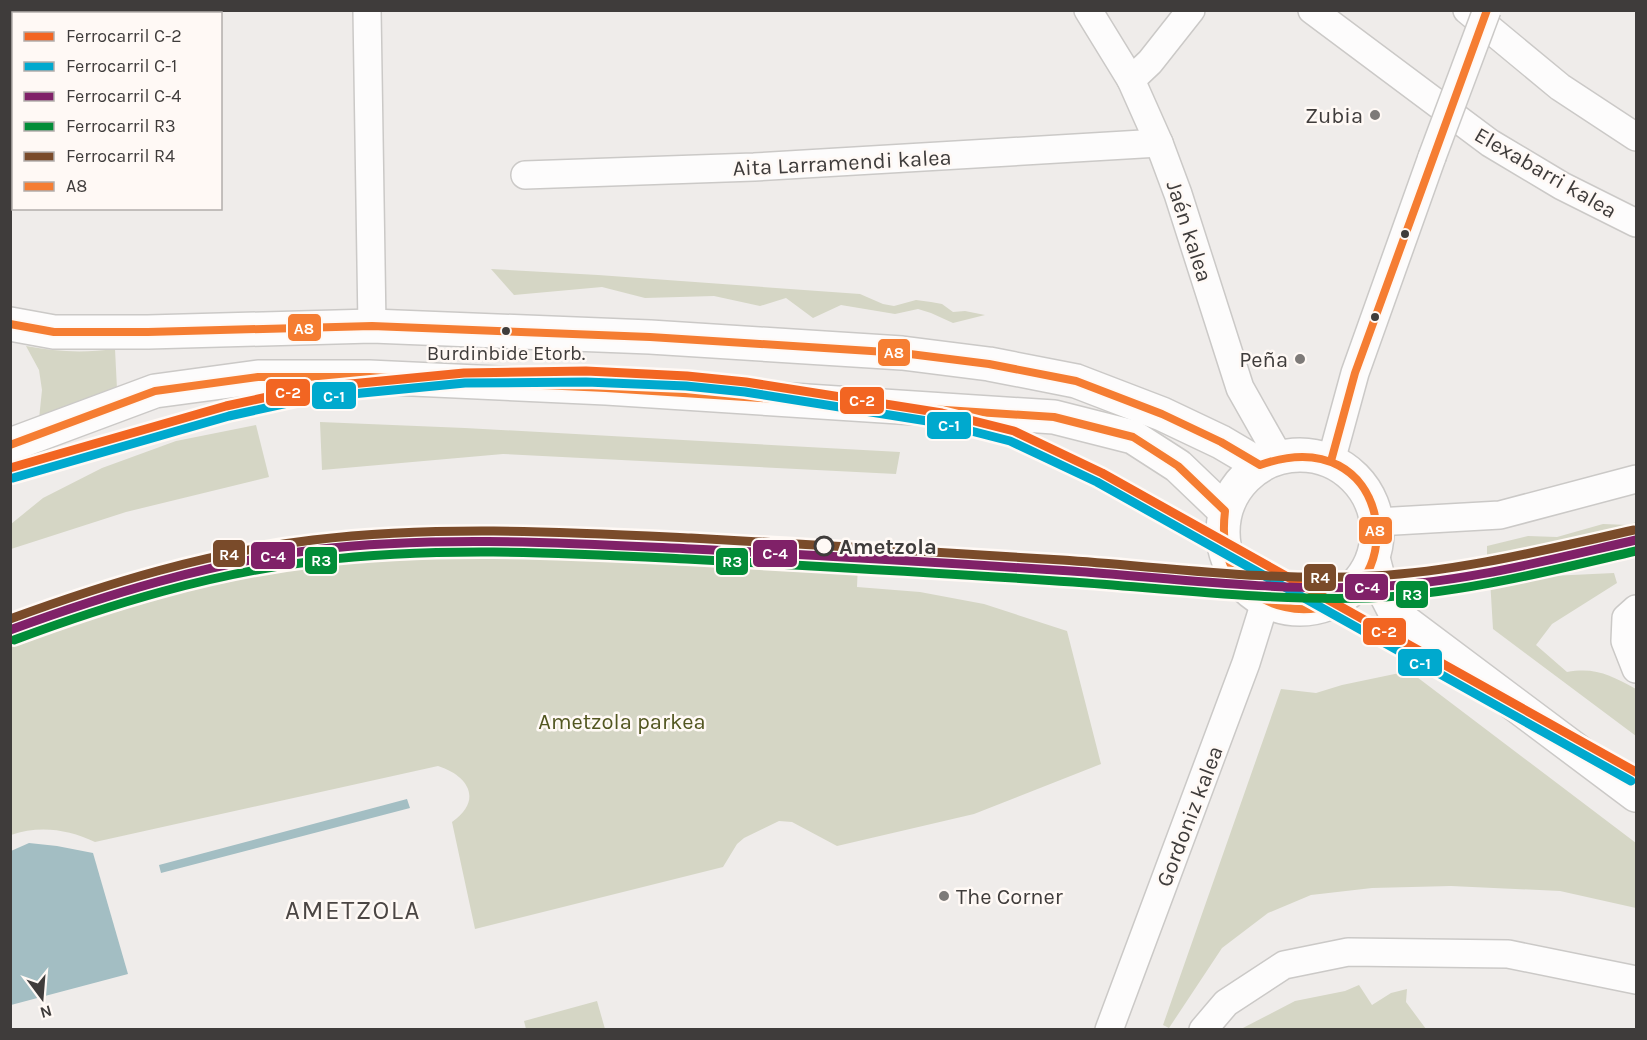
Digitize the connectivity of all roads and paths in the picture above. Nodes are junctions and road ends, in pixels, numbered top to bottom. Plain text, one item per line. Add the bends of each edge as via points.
1 (367, 10) edge
2 (1088, 10) edge
3 (1191, 10) edge
4 (1312, 10) edge
5 (1467, 10) edge
6 (1487, 10) edge
7 (1131, 80) junction
8 (1636, 137) edge
9 (1159, 143) junction
10 (525, 175) dead end
11 (1636, 223) edge
12 (10, 324) edge
13 (372, 326) junction
14 (10, 445) edge
15 (1270, 461) junction
16 (1331, 461) junction
17 (1636, 479) edge
18 (1225, 512) junction
19 (1377, 522) junction
20 (1373, 558) junction
21 (1265, 602) junction
22 (1329, 606) junction
23 (1636, 609) edge
24 (1397, 616) junction
25 (1636, 669) edge
26 (1636, 795) edge
27 (1636, 980) edge
28 (1109, 1029) edge
29 (1203, 1029) edge

1 - 13 street
2 - 7 street, Jaén kalea
3 - 7 street
4 - 11 street, Elexabarri kalea via 1490,143 1562,186
5 - 8 street via 1560,87
6 - 16 street, bridge via 1355,372
7 - 9 street, Jaén kalea
9 - 10 street, Aita Larramendi kalea via 754,167
9 - 15 street, Jaén kalea via 1240,388
12 - 13 street via 54,332 148,333
13 - 15 street via 902,352 989,364 1076,381
14 - 18 street via 155,391 258,376 606,388 1054,417 1133,437 1178,466
15 - 16 street via 1306,455
15 - 18 street via 1244,477
16 - 19 street via 1353,476 1369,496
17 - 19 street via 1500,515
18 - 21 street via 1222,535 1226,558 1238,579
19 - 20 street
20 - 22 street via 1362,582 1344,599
20 - 24 street
21 - 22 street via 1301,609
21 - 28 street, Gordoniz kalea via 1246,663
22 - 24 street
23 - 25 street via 1626,618 1625,641
24 - 26 street
27 - 29 street via 1508,954 1347,952 1284,965 1226,1003

